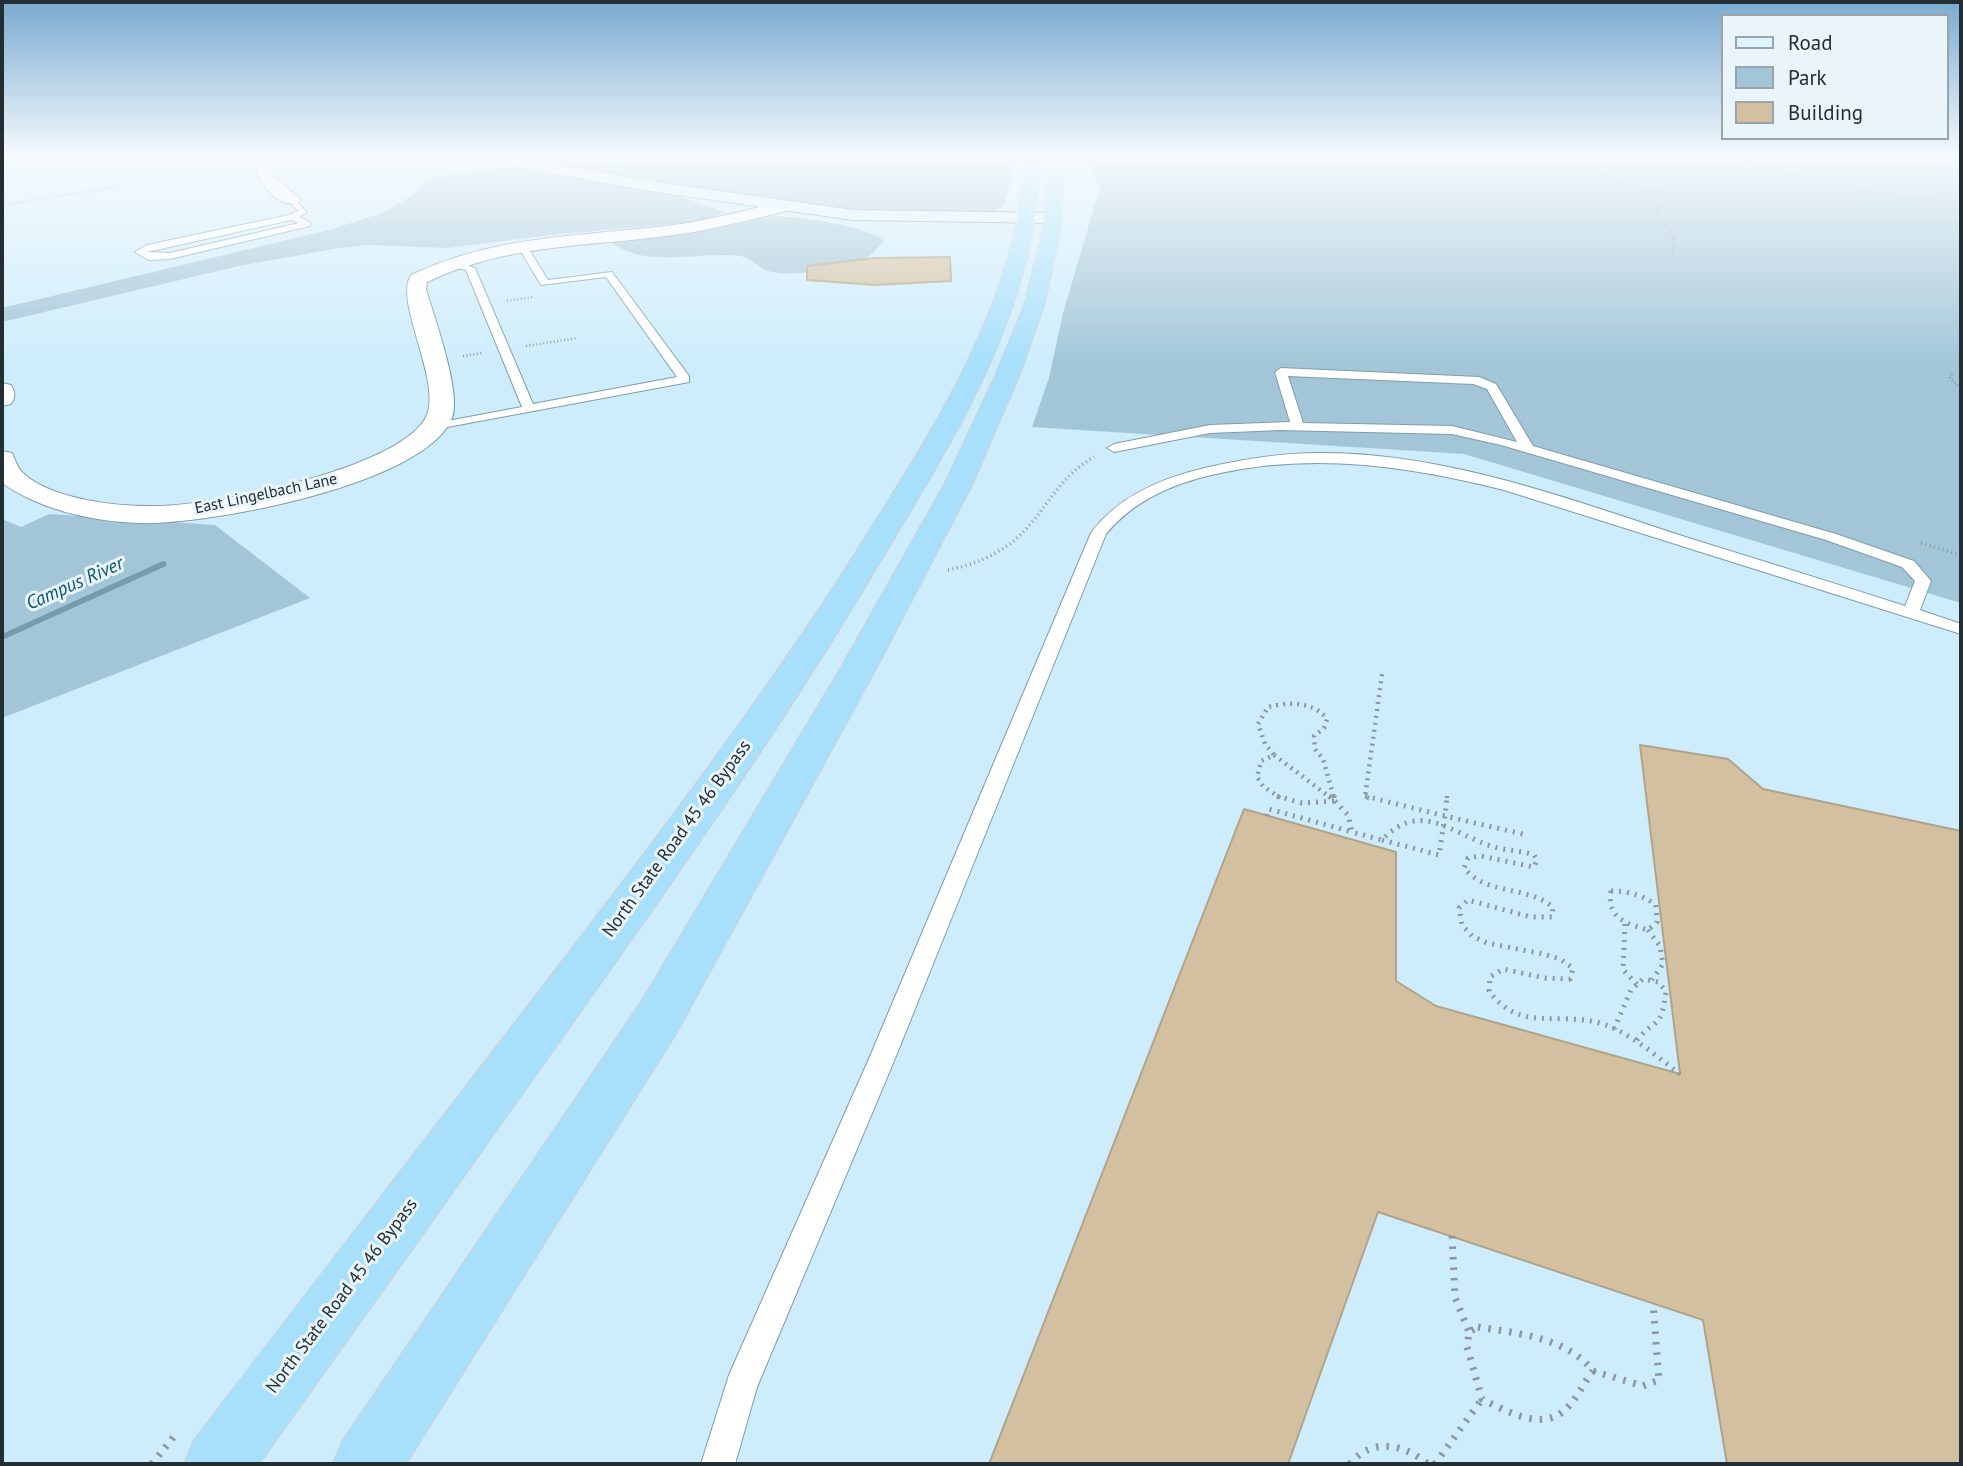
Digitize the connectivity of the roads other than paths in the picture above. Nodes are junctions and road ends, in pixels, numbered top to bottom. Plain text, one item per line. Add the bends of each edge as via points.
1 (248, 226) edge
2 (297, 226) edge
3 (703, 226) edge
4 (1036, 226) edge
5 (1039, 226) edge
6 (522, 245) junction
7 (450, 263) junction
8 (2, 390) edge
9 (2, 399) edge
10 (529, 409) junction
11 (1298, 426) junction
12 (431, 428) junction
13 (1114, 448) road end
14 (1527, 448) junction
15 (2, 459) edge
16 (1911, 613) junction
17 (1961, 629) edge
18 (218, 1464) edge
19 (367, 1464) edge
20 (718, 1464) edge

1 - 2 lane via 140,252 164,257
3 - 6 street
4 - 18 highway, North State Road 45 46 Bypass via 958,401 811,648 635,899
5 - 19 highway via 1034,306 1008,374 971,458 891,608 659,1017
6 - 7 street
6 - 10 lane via 545,283 609,274 685,379
7 - 10 lane via 470,268
7 - 12 street via 418,279 416,289 442,396 439,418
8 - 9 street
10 - 12 lane
11 - 13 lane via 1210,429
11 - 14 lane via 1452,430
11 - 14 lane via 1282,372 1475,380 1492,387
12 - 15 street, East Lingelbach Lane via 421,440 380,463 337,480 173,514 59,503 9,476
14 - 16 lane via 1832,537 1908,564 1923,581
16 - 17 lane
16 - 20 lane via 1489,480 1399,463 1334,458 1240,463 1180,479 1143,495 1110,518 1099,533 741,1387

